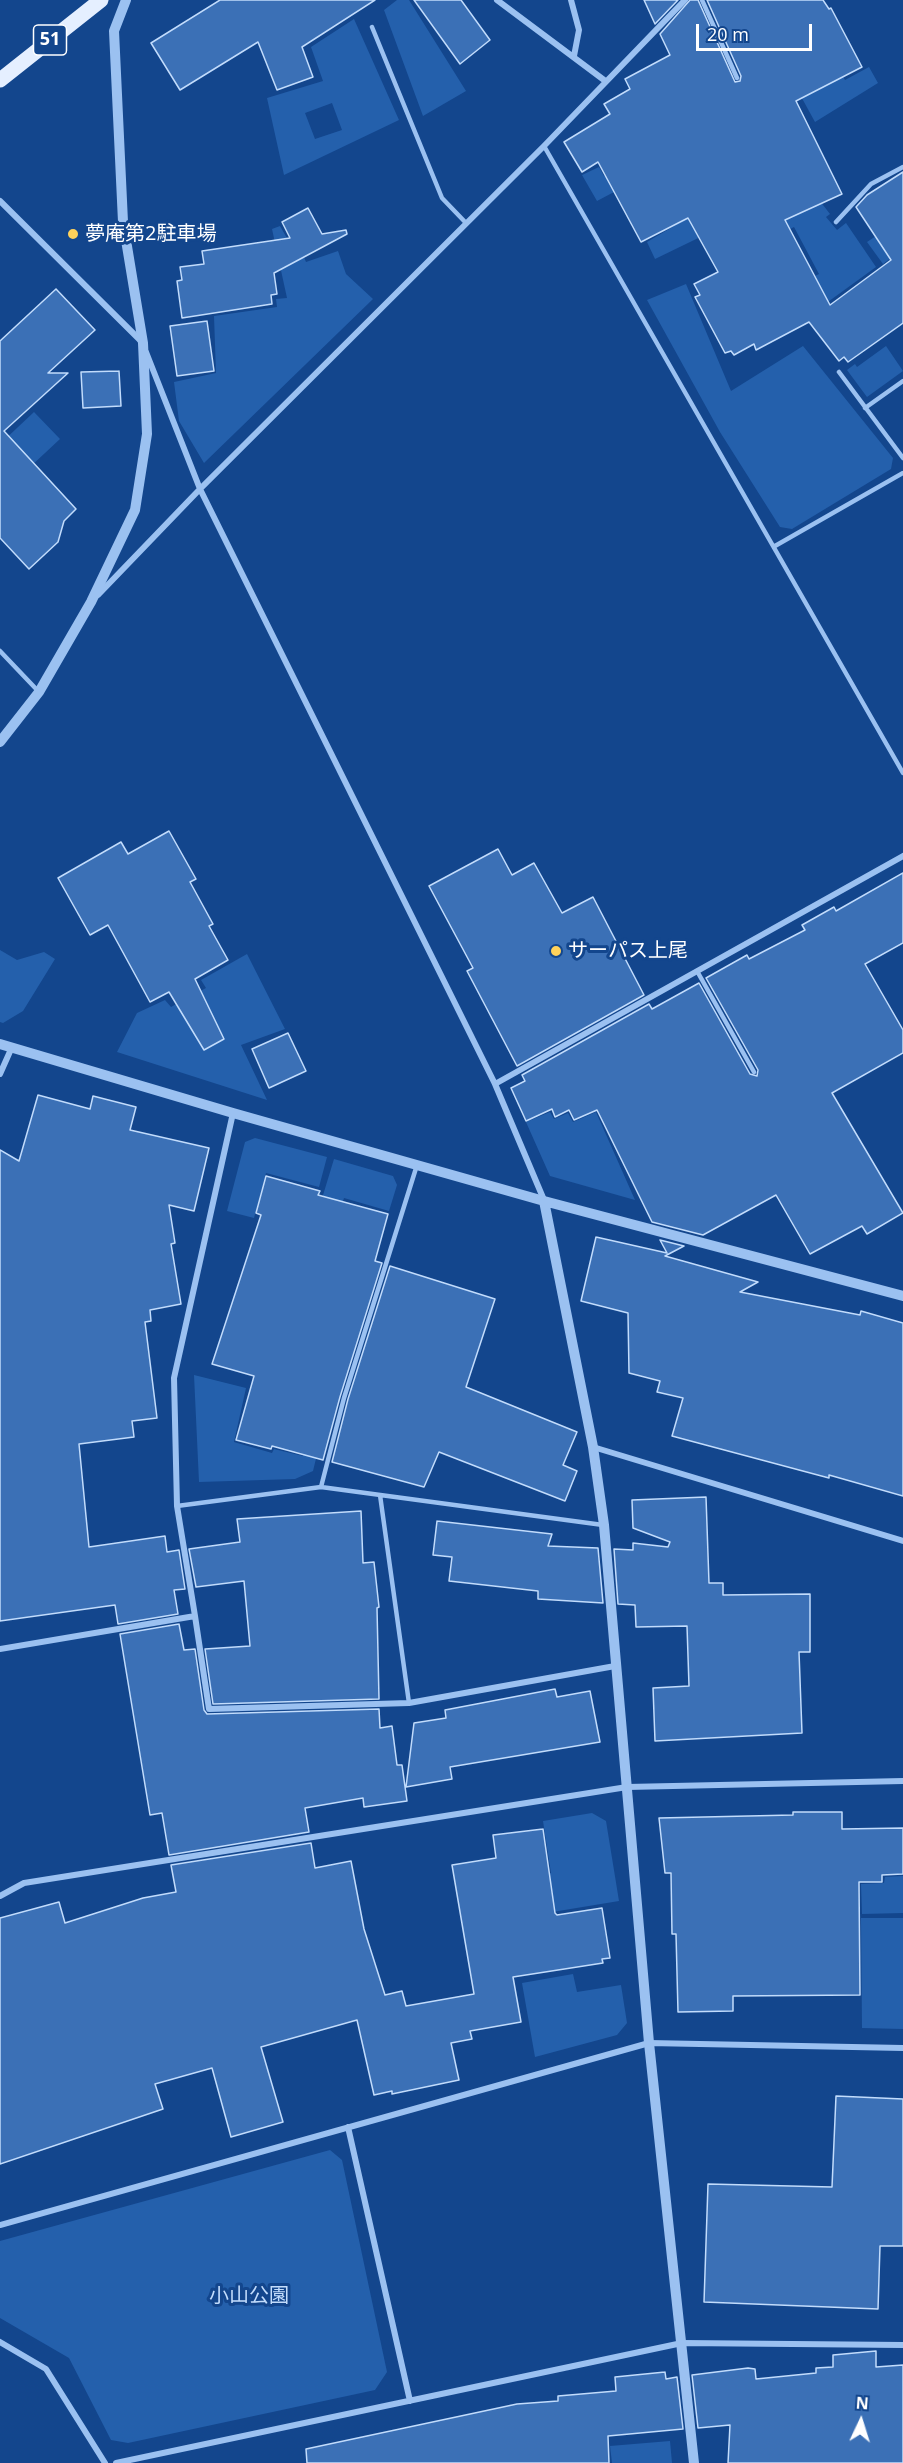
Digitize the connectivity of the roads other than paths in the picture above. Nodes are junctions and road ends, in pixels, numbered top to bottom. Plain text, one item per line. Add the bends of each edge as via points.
1 (101, 0) edge
2 (126, 0) edge
3 (496, 0) edge
4 (571, 0) edge
5 (685, 0) edge
6 (702, 0) edge
7 (372, 27) dead end
8 (574, 56) junction
9 (737, 78) dead end
10 (0, 80) edge
11 (604, 81) junction
12 (544, 146) junction
13 (903, 167) edge
14 (0, 201) edge
15 (836, 222) dead end
16 (466, 223) junction
17 (143, 343) junction
18 (838, 372) dead end
19 (903, 381) edge
20 (865, 408) junction
21 (903, 458) edge
22 (903, 472) edge
23 (200, 489) junction
24 (775, 546) junction
25 (91, 602) junction
26 (0, 651) edge
27 (39, 692) junction
28 (0, 742) edge
29 (903, 773) edge
30 (903, 856) edge
31 (697, 971) junction
32 (0, 1044) edge
33 (12, 1047) junction
34 (754, 1072) dead end
35 (0, 1074) edge
36 (495, 1083) junction
37 (232, 1113) junction
38 (417, 1165) junction
39 (544, 1201) junction
40 (903, 1296) edge
41 (593, 1447) junction
42 (321, 1487) junction
43 (380, 1495) junction
44 (177, 1506) junction
45 (604, 1525) junction
46 (903, 1540) edge
47 (195, 1616) junction
48 (0, 1649) edge
49 (615, 1666) junction
50 (409, 1703) junction
51 (903, 1781) edge
52 (627, 1787) junction
53 (0, 1896) edge
54 (649, 2043) junction
55 (903, 2048) edge
56 (348, 2127) junction
57 (0, 2225) edge
58 (0, 2342) edge
59 (682, 2343) junction
60 (903, 2345) edge
61 (410, 2401) junction
62 (105, 2463) edge
63 (116, 2463) edge
64 (694, 2463) edge

1 - 10 main road, 51
2 - 17 street via 114,32 123,222
3 - 8 street
4 - 8 street via 579,30
5 - 11 street
6 - 9 lane
7 - 16 lane via 442,198
8 - 11 street
11 - 12 street
12 - 16 street
12 - 24 lane
13 - 15 lane via 871,184
14 - 17 street
16 - 23 street
17 - 23 street
17 - 25 street via 147,434 135,510
18 - 20 lane
19 - 20 lane
20 - 21 lane
22 - 24 lane
23 - 25 street
23 - 36 street
24 - 29 lane
25 - 27 street
26 - 27 lane
27 - 28 street
30 - 31 street
31 - 34 lane
31 - 36 street
32 - 33 street
33 - 35 street
33 - 37 street
36 - 39 street
37 - 38 street
37 - 44 street via 174,1378
38 - 39 street
38 - 42 lane via 344,1398
39 - 40 street
39 - 41 street
41 - 45 street
41 - 46 street
42 - 43 lane
42 - 44 lane
43 - 45 lane
43 - 50 lane
44 - 47 street
45 - 49 street
47 - 48 street
47 - 50 street via 209,1709
49 - 50 street
49 - 52 street
51 - 52 street
52 - 53 street via 24,1883
52 - 54 street
54 - 55 street
54 - 56 street
54 - 59 street
56 - 57 street
56 - 61 street
58 - 62 street via 46,2369
59 - 60 street
59 - 61 street
59 - 64 street
61 - 63 street

